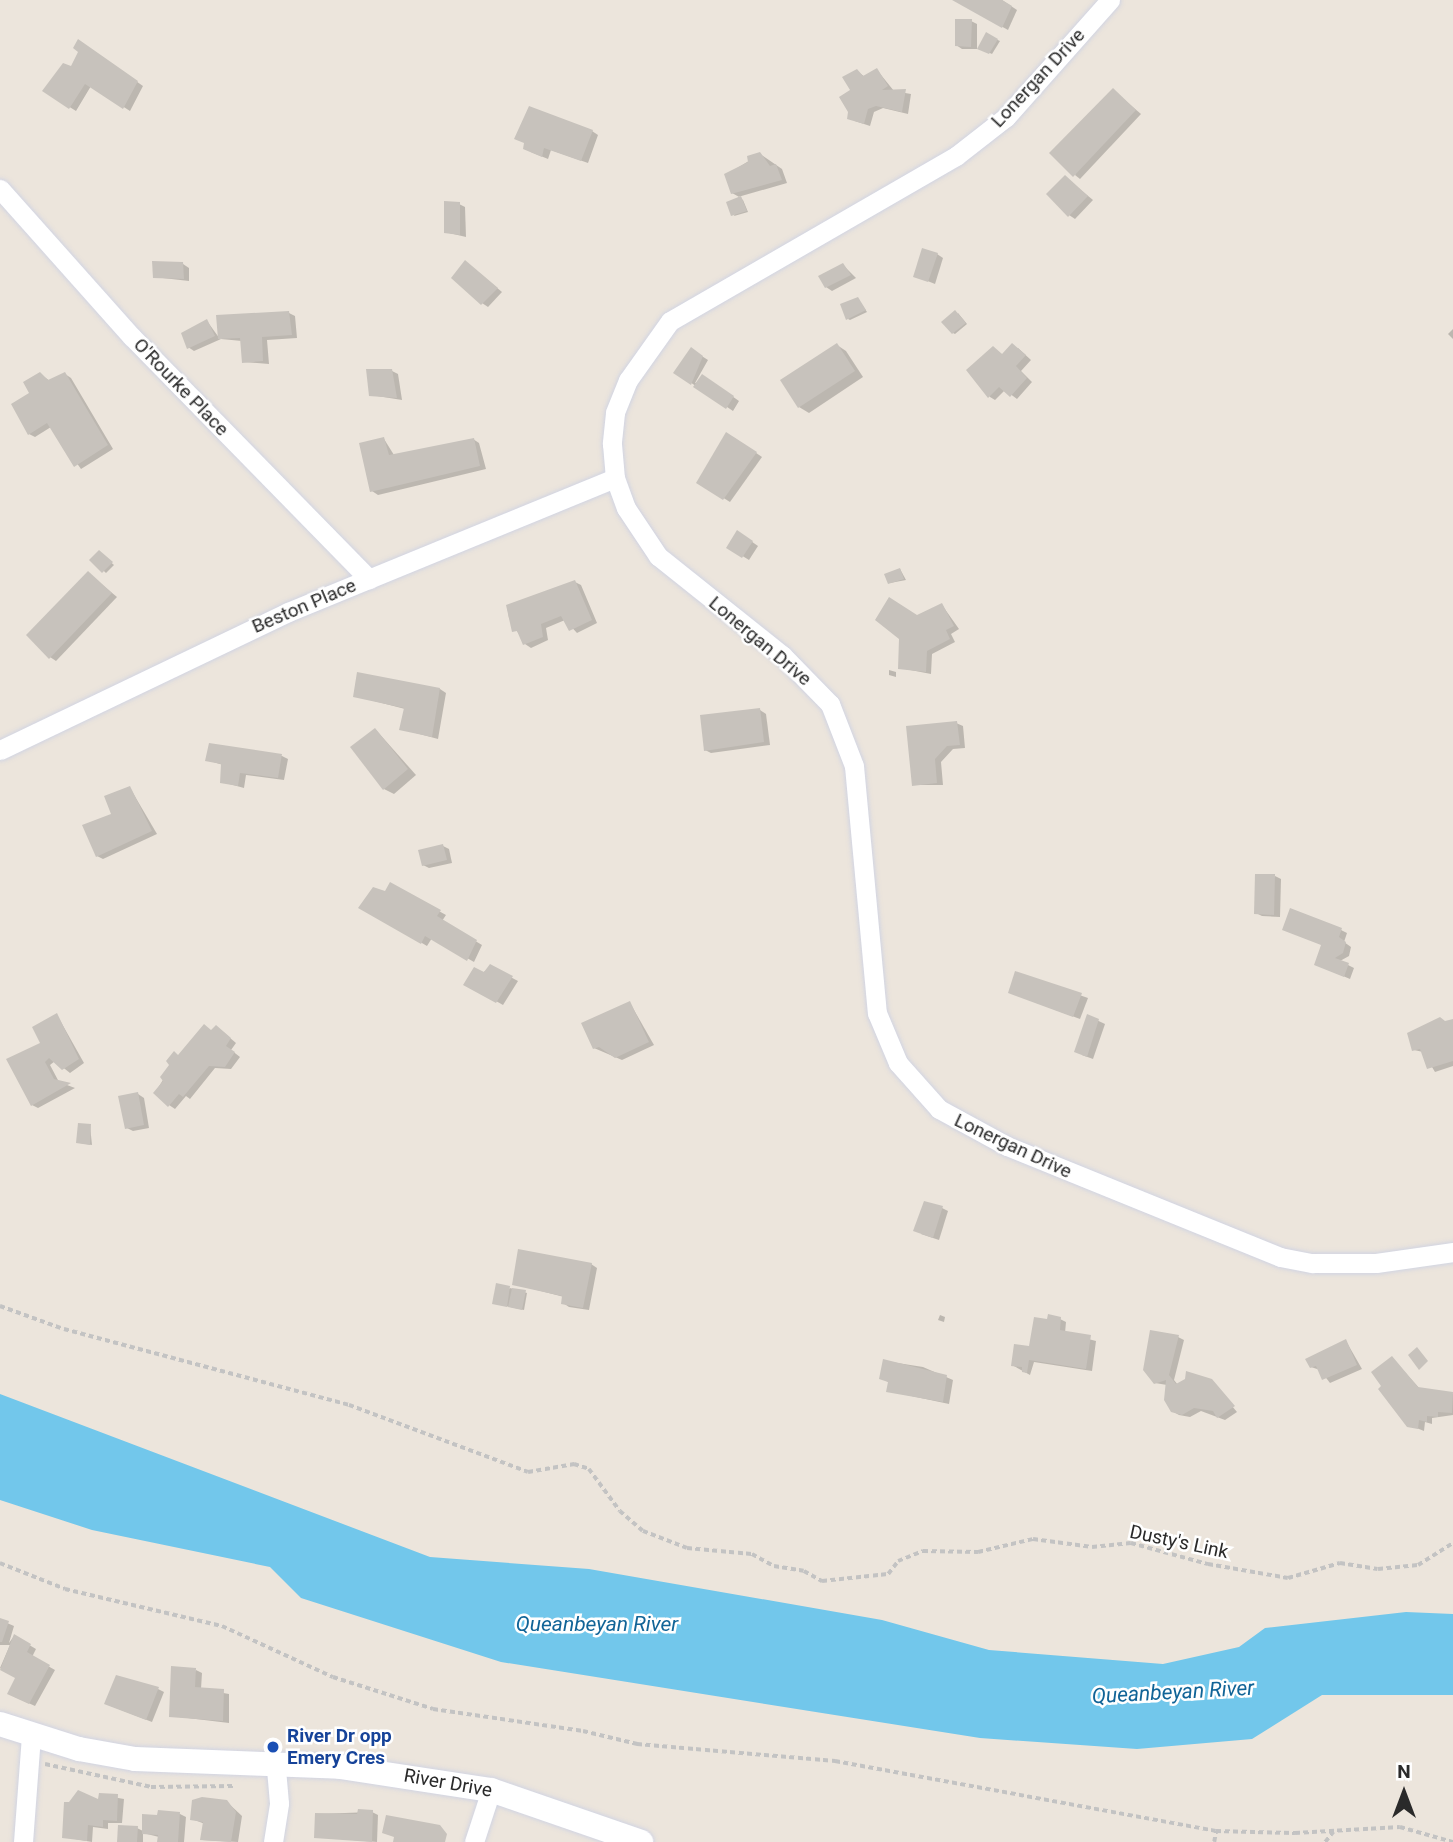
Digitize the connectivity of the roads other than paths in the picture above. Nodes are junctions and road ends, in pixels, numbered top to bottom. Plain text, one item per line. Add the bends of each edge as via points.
1 (1110, 0) edge
2 (0, 189) edge
3 (615, 478) junction
4 (369, 579) junction
5 (0, 750) edge
6 (1453, 1252) edge
7 (0, 1724) edge
8 (29, 1747) junction
9 (276, 1765) junction
10 (491, 1790) junction
11 (23, 1842) edge
12 (273, 1842) edge
13 (474, 1842) edge
14 (641, 1842) edge

1 - 3 street, Lonergan Drive via 1006,117 956,156 670,321 628,380 615,413
2 - 4 street, O'Rourke Place via 150,356
3 - 4 street, Beston Place
3 - 6 street, Lonergan Drive via 626,508 658,556 782,655 830,704 854,766 877,1013 898,1063 939,1109 1007,1146 1280,1257 1312,1263 1376,1263
4 - 5 street, Beston Place via 180,660
7 - 8 street, River Drive
8 - 9 street, River Drive via 135,1759
8 - 11 street
9 - 10 street, River Drive via 352,1768
9 - 12 street via 279,1803
10 - 13 street
10 - 14 street, River Drive

